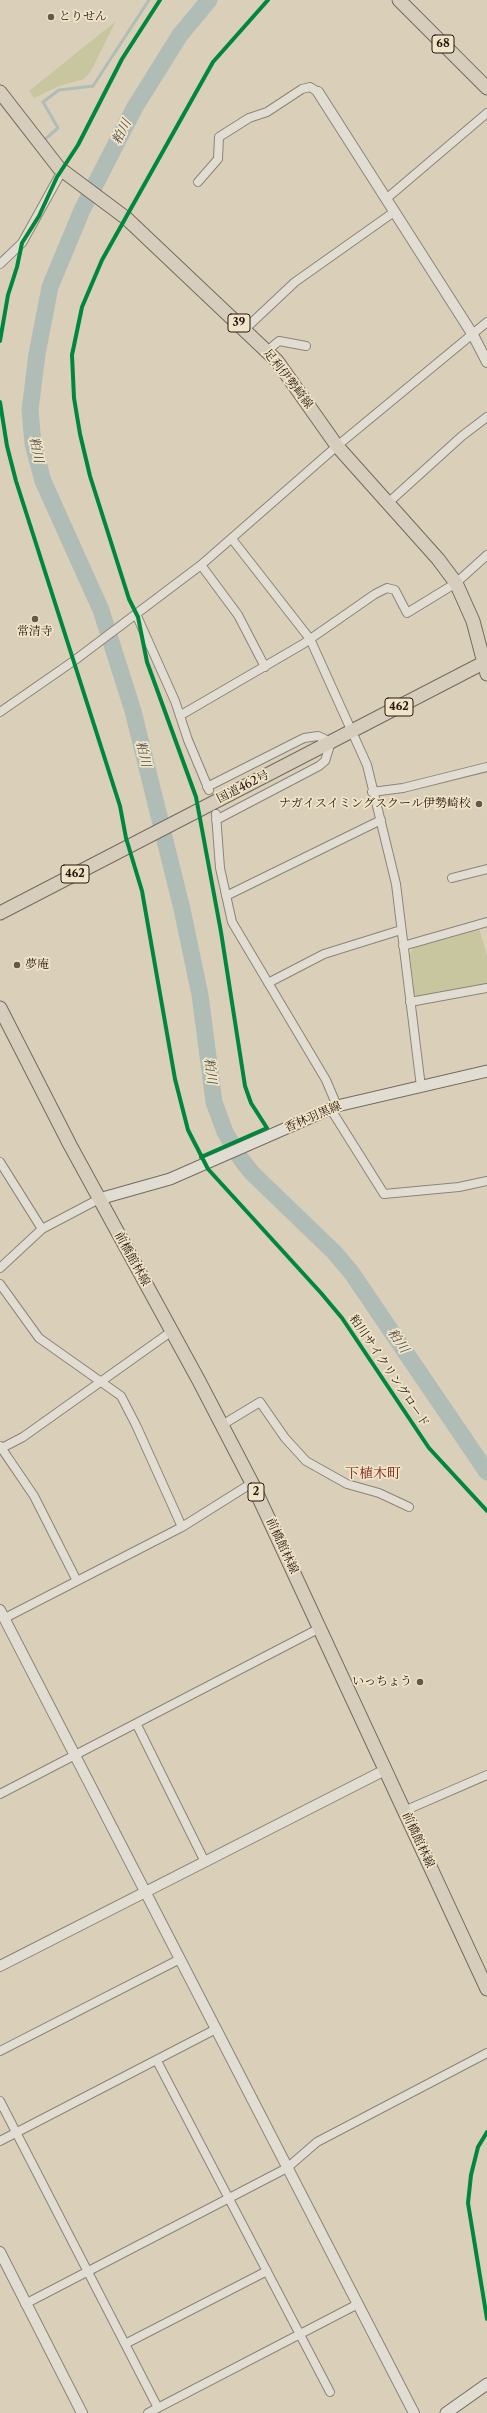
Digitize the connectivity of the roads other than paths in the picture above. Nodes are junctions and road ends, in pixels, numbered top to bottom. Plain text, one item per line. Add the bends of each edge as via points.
1 (399, 0) edge
2 (487, 88) edge
3 (0, 92) edge
4 (318, 92) joint
5 (487, 113) edge
6 (64, 172) junction
7 (198, 182) dead end
8 (386, 199) junction
9 (394, 212) junction
10 (0, 264) edge
11 (487, 322) edge
12 (245, 329) junction
13 (473, 335) junction
14 (306, 346) dead end
15 (268, 351) junction
16 (487, 362) edge
17 (487, 417) edge
18 (337, 446) junction
19 (388, 503) junction
20 (232, 539) junction
21 (487, 555) edge
22 (201, 565) junction
23 (456, 583) junction
24 (134, 615) junction
25 (310, 639) junction
26 (486, 666) edge
27 (265, 667) junction
28 (0, 712) edge
29 (181, 715) junction
30 (350, 732) junction
31 (331, 742) junction
32 (487, 767) edge
33 (372, 792) junction
34 (381, 820) junction
35 (487, 869) edge
36 (452, 878) dead end
37 (226, 896) junction
38 (0, 913) edge
39 (487, 922) edge
40 (402, 930) junction
41 (403, 946) junction
42 (268, 983) junction
43 (487, 988) edge
44 (410, 1002) junction
45 (0, 1008) edge
46 (487, 1071) edge
47 (421, 1087) junction
48 (333, 1107) junction
49 (0, 1162) edge
50 (487, 1181) edge
51 (99, 1199) junction
52 (42, 1229) junction
53 (0, 1268) edge
54 (0, 1284) edge
55 (172, 1331) junction
56 (102, 1382) junction
57 (222, 1425) junction
58 (0, 1448) edge
59 (252, 1484) junction
60 (408, 1507) dead end
61 (182, 1527) junction
62 (77, 1581) junction
63 (2, 1616) edge
64 (320, 1628) junction
65 (137, 1725) junction
66 (75, 1756) junction
67 (384, 1770) junction
68 (487, 1774) edge
69 (0, 1794) edge
70 (404, 1811) junction
71 (205, 1862) junction
72 (146, 1893) junction
73 (180, 1960) junction
74 (0, 1966) edge
75 (487, 1989) edge
76 (216, 2030) junction
77 (0, 2051) edge
78 (487, 2053) edge
79 (157, 2061) junction
80 (0, 2101) edge
81 (16, 2133) junction
82 (0, 2141) edge
83 (287, 2168) junction
84 (229, 2198) junction
85 (0, 2252) edge
86 (88, 2271) junction
87 (267, 2271) junction
88 (25, 2304) junction
89 (358, 2304) junction
90 (300, 2335) junction
91 (125, 2344) junction
92 (487, 2384) edge
93 (330, 2392) dead end
94 (158, 2408) junction
95 (82, 2413) edge
96 (148, 2413) edge
97 (414, 2413) edge
98 (446, 2413) edge

1 - 2 main road, 68
3 - 6 main road, 足利伊勢崎線 / 39 via 42,149
4 - 7 street via 310,87 302,89 267,112 249,118 219,137 218,159
4 - 8 street
5 - 8 street
6 - 10 street via 22,243
6 - 12 main road, 足利伊勢崎線 / 39 via 123,216
8 - 9 street
9 - 12 street via 295,282
9 - 13 street
11 - 13 street
12 - 15 main road, 足利伊勢崎線 / 39
13 - 16 street
13 - 18 street
14 - 15 street via 279,342
15 - 18 main road, 足利伊勢崎線 / 39
17 - 19 street via 462,436
18 - 19 main road, 足利伊勢崎線 / 39
18 - 20 street
19 - 23 main road, 足利伊勢崎線 / 39
20 - 22 street
20 - 25 street
21 - 23 street
22 - 24 street
22 - 27 street via 238,615
23 - 25 street via 407,613 395,590 387,588
23 - 26 main road, 足利伊勢崎線 / 39 via 469,609
24 - 28 street
24 - 29 street
25 - 27 street
25 - 30 street
26 - 30 main road, 国道462号 / 462
27 - 29 street
29 - 31 street via 208,789 290,744 311,736
30 - 31 main road, 国道462号 / 462
30 - 33 street via 367,765
31 - 37 street via 325,761 319,766 216,817 220,868
31 - 38 main road, 国道462号 / 462
32 - 33 street via 403,788
33 - 34 street
34 - 37 street
34 - 40 street via 393,865
35 - 36 street
37 - 42 street via 232,922
39 - 41 street
40 - 41 street
40 - 42 street via 324,954
41 - 44 street
42 - 48 street via 326,1080
43 - 44 street
44 - 47 street
45 - 51 main road, 前橋館林線 / 2
46 - 47 main road, 香林羽黒線
47 - 48 main road, 香林羽黒線
48 - 50 street via 384,1194 459,1187
48 - 51 main road, 香林羽黒線 via 167,1180
49 - 52 street
51 - 52 street
51 - 55 main road, 前橋館林線 / 2
52 - 53 street
54 - 56 street via 39,1338
55 - 56 street
55 - 57 main road, 前橋館林線 / 2
56 - 58 street via 23,1437
56 - 61 street via 121,1396
57 - 59 main road, 前橋館林線 / 2
57 - 60 street via 260,1402 285,1438 306,1461 347,1484 384,1495
58 - 62 street via 34,1496
59 - 61 street
59 - 64 main road, 前橋館林線 / 2
61 - 62 street
62 - 63 street
63 - 66 street
64 - 65 street
64 - 67 main road, 前橋館林線 / 2
65 - 66 street
65 - 71 street
66 - 69 street
66 - 72 street
67 - 70 main road, 前橋館林線 / 2
67 - 71 street
68 - 70 street
70 - 75 main road, 前橋館林線 / 2
71 - 72 street
72 - 73 street
72 - 74 street
73 - 76 street
73 - 77 street
76 - 79 street
76 - 83 street
78 - 83 street via 317,2142
79 - 81 street
79 - 84 street
80 - 81 street
81 - 82 street
81 - 86 street
83 - 84 street
83 - 89 street
84 - 86 street
84 - 87 street
85 - 88 street
86 - 88 street
86 - 91 street
87 - 90 street
87 - 91 street
88 - 95 street
89 - 90 street
89 - 97 street
90 - 93 street
90 - 94 street
91 - 94 street
92 - 98 main road
94 - 96 street

